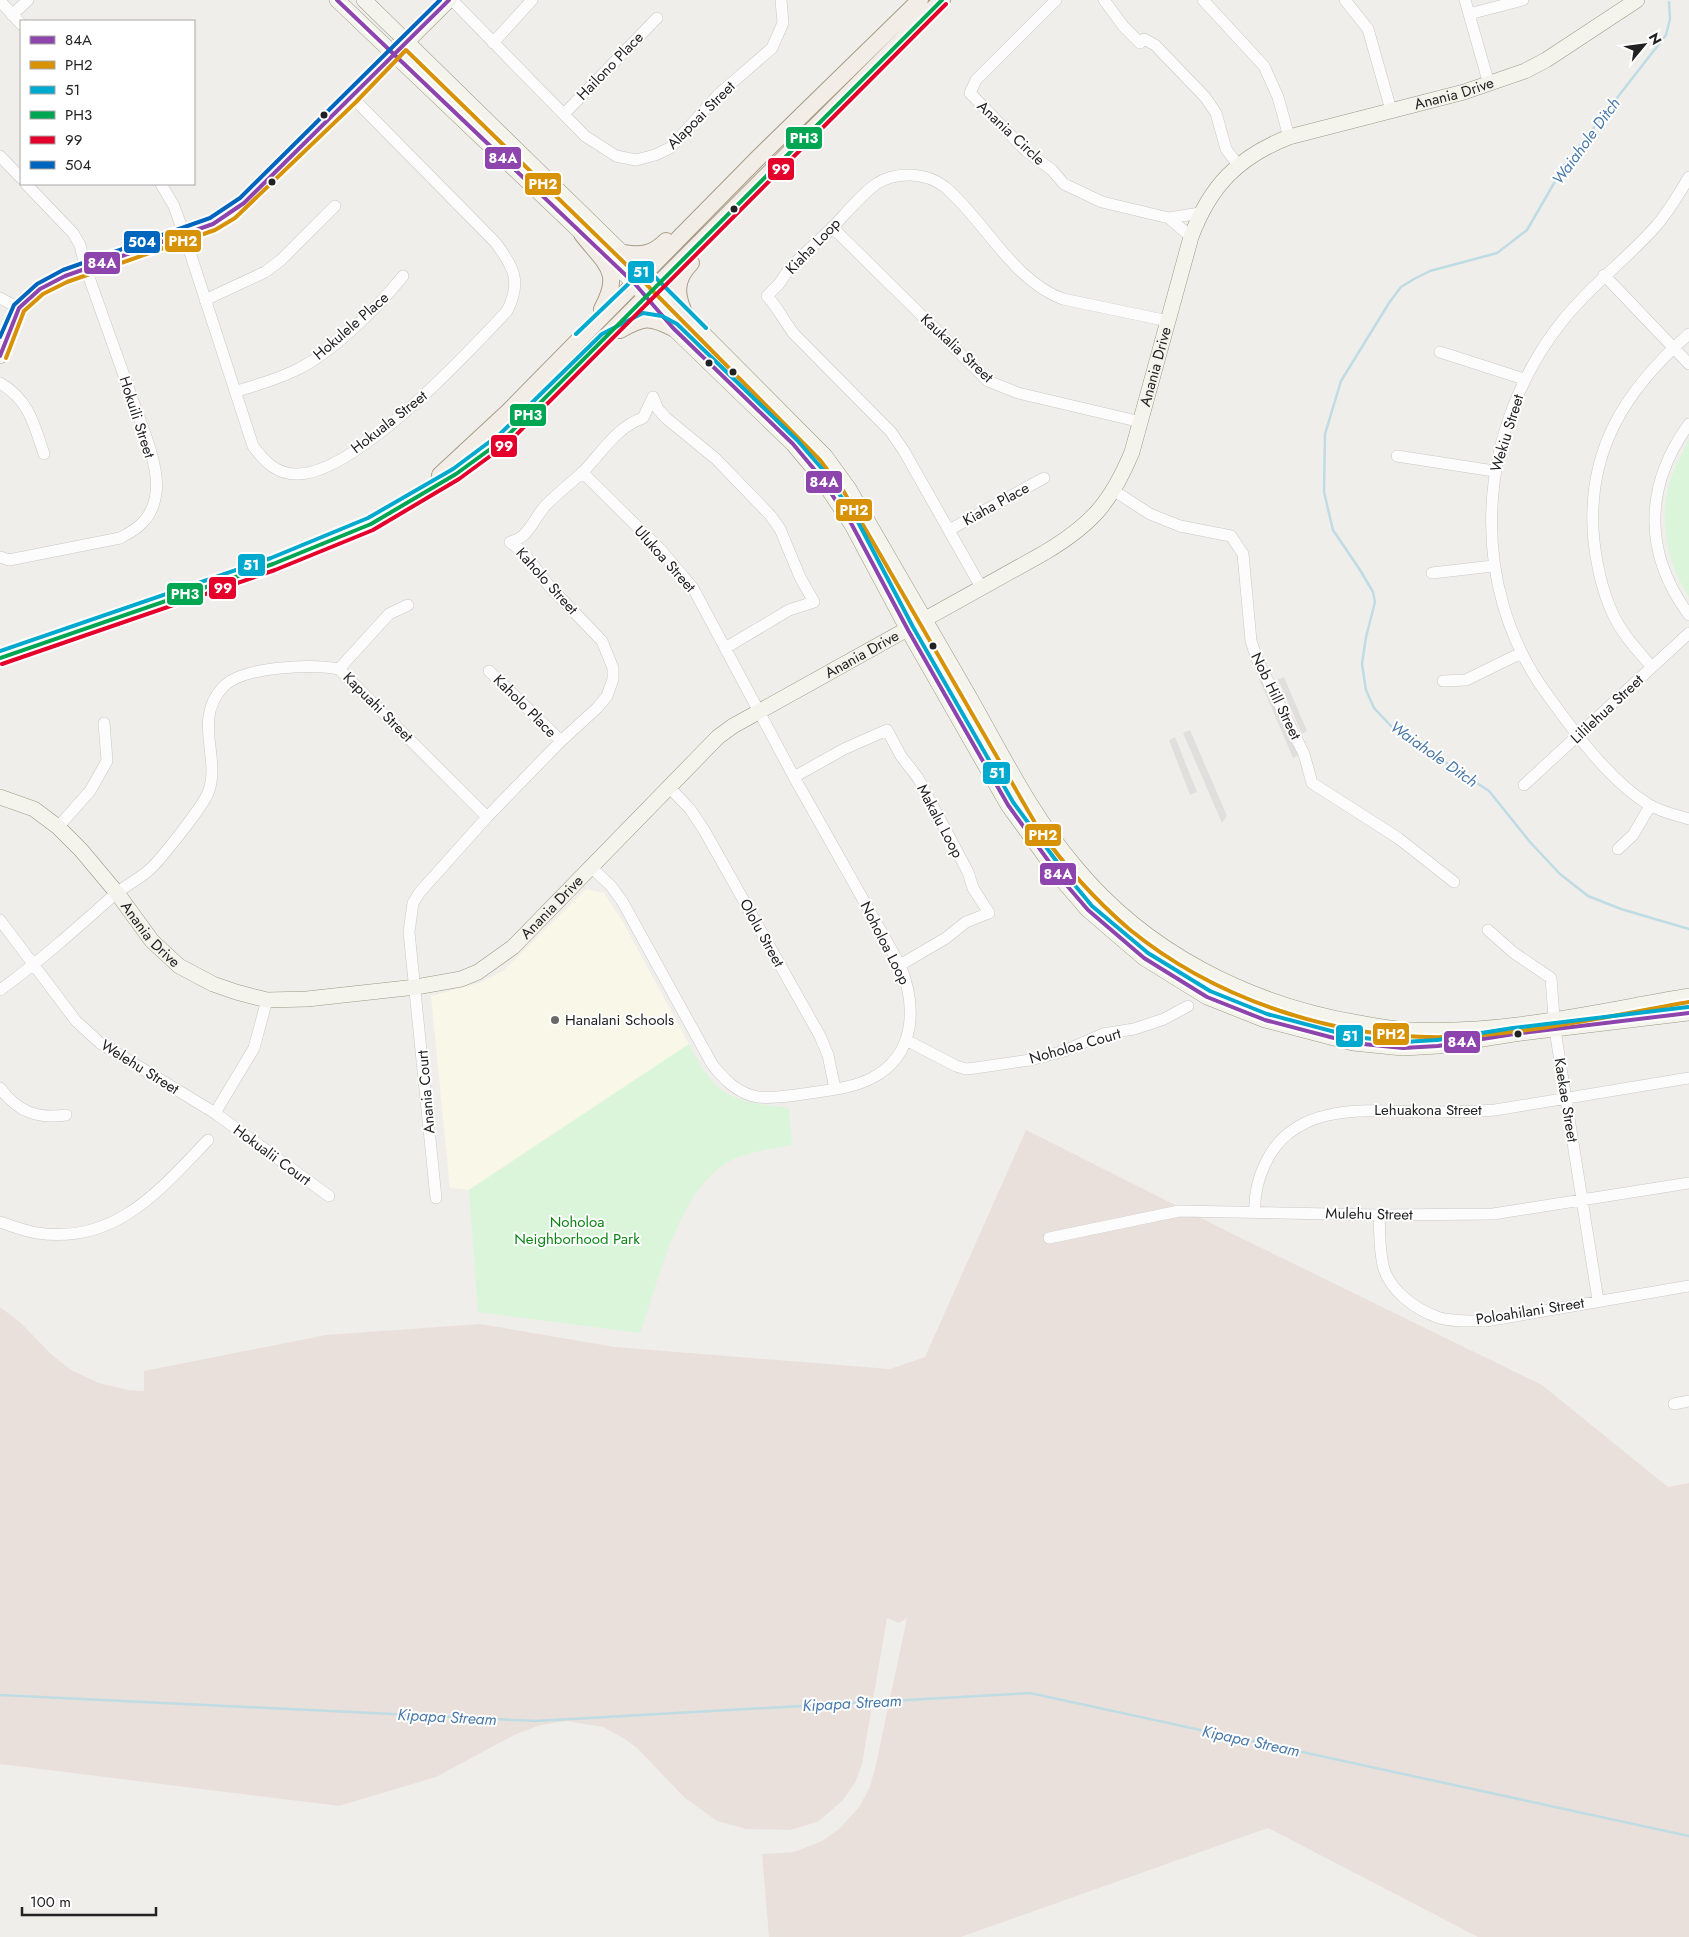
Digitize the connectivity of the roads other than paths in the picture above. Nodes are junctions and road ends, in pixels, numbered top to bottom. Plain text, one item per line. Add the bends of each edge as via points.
1 (28, 0) edge
2 (337, 0) edge
3 (364, 0) edge
4 (450, 0) edge
5 (532, 0) edge
6 (781, 0) edge
7 (920, 0) edge
8 (942, 0) edge
9 (1056, 0) edge
10 (1104, 0) edge
11 (1203, 0) edge
12 (1345, 0) edge
13 (1465, 0) edge
14 (1524, 0) edge
15 (1637, 0) edge
16 (1, 5) edge
17 (1469, 14) junction
18 (12, 15) junction
19 (656, 18) dead end
20 (20, 23) edge
21 (406, 41) junction
22 (493, 43) junction
23 (394, 54) junction
24 (1489, 84) junction
25 (352, 97) junction
26 (1391, 110) junction
27 (564, 114) junction
28 (1289, 137) junction
29 (798, 145) junction
30 (0, 156) edge
31 (757, 159) junction
32 (1238, 165) junction
33 (20, 177) edge
34 (1689, 177) edge
35 (27, 185) edge
36 (162, 185) edge
37 (335, 206) dead end
38 (1200, 213) junction
39 (1169, 218) junction
40 (832, 227) junction
41 (184, 234) junction
42 (582, 234) junction
43 (1191, 237) junction
44 (622, 253) junction
45 (86, 270) junction
46 (1604, 275) junction
47 (403, 276) dead end
48 (640, 279) junction
49 (651, 292) junction
50 (0, 298) edge
51 (205, 300) junction
52 (19, 308) junction
53 (687, 318) junction
54 (1168, 321) junction
55 (595, 322) junction
56 (673, 328) junction
57 (1689, 334) edge
58 (605, 339) junction
59 (1673, 348) junction
60 (1440, 352) dead end
61 (0, 356) edge
62 (1689, 364) edge
63 (1524, 379) junction
64 (0, 383) edge
65 (237, 391) junction
66 (1141, 422) junction
67 (1689, 424) edge
68 (44, 454) dead end
69 (1397, 456) dead end
70 (1494, 470) junction
71 (582, 472) junction
72 (1044, 478) dead end
73 (1113, 490) junction
74 (422, 492) junction
75 (949, 530) junction
76 (0, 557) edge
77 (1493, 566) junction
78 (1432, 573) dead end
79 (981, 587) junction
80 (408, 605) dead end
81 (1689, 615) edge
82 (925, 620) junction
83 (908, 630) junction
84 (1689, 633) edge
85 (727, 647) junction
86 (1521, 653) junction
87 (0, 658) edge
88 (1652, 667) junction
89 (339, 669) junction
90 (489, 671) dead end
91 (1443, 681) dead end
92 (759, 712) junction
93 (104, 723) dead end
94 (1579, 735) junction
95 (561, 741) junction
96 (794, 777) junction
97 (1524, 785) dead end
98 (669, 787) junction
99 (0, 797) edge
100 (1650, 806) junction
101 (487, 817) junction
102 (1689, 819) edge
103 (58, 828) junction
104 (1618, 849) dead end
105 (591, 868) junction
106 (1454, 882) dead end
107 (117, 893) junction
108 (0, 920) edge
109 (1488, 930) dead end
110 (900, 965) junction
111 (34, 966) junction
112 (416, 986) junction
113 (0, 990) edge
114 (1689, 996) edge
115 (267, 1000) junction
116 (1188, 1006) dead end
117 (1689, 1013) edge
118 (1554, 1025) junction
119 (906, 1040) junction
120 (1689, 1078) edge
121 (0, 1088) edge
122 (835, 1089) junction
123 (1566, 1098) junction
124 (215, 1113) junction
125 (66, 1115) dead end
126 (208, 1140) dead end
127 (1689, 1183) edge
128 (329, 1196) dead end
129 (436, 1198) dead end
130 (1580, 1200) junction
131 (1255, 1212) junction
132 (1379, 1215) junction
133 (0, 1222) edge
134 (1049, 1238) dead end
135 (1689, 1286) edge
136 (1598, 1300) junction
137 (1689, 1401) edge
138 (1674, 1404) dead end

1 - 18 street
2 - 23 street
3 - 21 street
4 - 21 street
4 - 22 street, Alapoai Street
5 - 22 street
6 - 27 street, Alapoai Street via 783,23 772,48 719,94 670,148 636,160 616,156 585,136
7 - 31 main road
8 - 29 main road
9 - 39 street, Anania Circle via 976,80 970,93 1026,151 1052,170 1064,184 1102,202
10 - 32 street via 1140,43 1144,39 1155,45 1205,97 1216,113 1226,149
11 - 28 street via 1264,66 1278,97
12 - 26 street via 1368,28
13 - 17 street
14 - 17 street
15 - 24 street, Anania Drive via 1546,60
16 - 18 street
17 - 24 street
18 - 20 street
19 - 27 street, Hailono Place
21 - 23 street
21 - 44 street
22 - 27 street, Alapoai Street
23 - 25 street
23 - 42 street
24 - 26 street, Anania Drive
25 - 41 street via 244,203 213,224
25 - 65 street, Hokuala Street via 495,242 514,270 514,298 507,312 421,400 369,440 315,472 287,473 267,463 253,446
26 - 28 street, Anania Drive
28 - 32 street, Anania Drive via 1266,146
29 - 49 main road
29 - 53 main road via 732,223 684,270 679,278 677,295
30 - 33 street
31 - 44 main road via 653,252 640,255
31 - 48 main road
32 - 38 street, Anania Drive via 1214,189
34 - 46 street, Wekiu Street via 1656,226
35 - 45 street, Hokuili Street via 73,233 80,245
36 - 41 street, Hokuala Street via 174,206
37 - 51 street via 273,266 246,283
38 - 39 street, Anania Circle
38 - 43 street, Anania Drive
39 - 43 street, Anania Circle
40 - 54 street, Kiaha Loop via 878,183 904,174 929,178 944,187 999,247 1049,294
40 - 66 street, Kaukalia Street via 988,381 1018,392
40 - 75 street, Kiaha Loop via 789,269 767,296 781,311 794,334 891,432
41 - 45 street
41 - 51 street, Hokuala Street
42 - 48 street
42 - 55 main road via 613,279 612,290
43 - 54 street, Anania Drive
44 - 48 street
45 - 52 street via 48,285
45 - 76 street, Hokuili Street via 155,472 157,492 153,508 136,530 120,538 9,560
46 - 59 street
46 - 63 street, Wekiu Street via 1563,319
47 - 65 street, Hokulele Place via 388,295 328,349 300,369
48 - 49 street
48 - 55 main road
49 - 53 street
49 - 56 street
49 - 58 main road
50 - 52 street
51 - 65 street, Hokuala Street
52 - 61 street
53 - 82 street via 836,470
54 - 66 street, Anania Drive
55 - 74 main road via 509,411
56 - 58 main road via 644,318
56 - 83 street via 793,444 819,475 852,525
57 - 59 street
58 - 74 main road via 504,439 456,474
59 - 62 street
59 - 88 street via 1648,372 1618,417 1601,454 1594,484 1592,523 1600,580 1624,634
60 - 63 street
63 - 70 street, Wekiu Street
64 - 68 street via 18,394 25,403
66 - 73 street, Anania Drive via 1132,452
67 - 81 street via 1668,458 1660,478 1655,508 1655,541 1665,576
69 - 70 street
70 - 77 street, Wekiu Street via 1490,539
71 - 85 street, Ulukoa Street via 681,572
71 - 85 street, Kaholo Street via 618,432 643,418 653,396 666,418 716,459 770,515 780,529 800,578 814,602 789,610
71 - 95 street, Kaholo Street via 545,506 525,535 510,542 522,551 550,587 602,640 614,668 607,696
72 - 75 street, Kiaha Place
73 - 79 street, Anania Drive via 1080,531
73 - 106 street, Nob Hill Street via 1150,514 1180,526 1231,536 1243,554 1251,641 1304,754 1312,783 1398,838
74 - 87 main road via 371,524 273,564
75 - 79 street, Kiaha Loop
77 - 78 street
77 - 86 street, Wekiu Street
79 - 82 street, Anania Drive
80 - 89 street via 389,614
82 - 83 street, Anania Drive
82 - 118 street via 1020,788 1073,864 1135,926 1168,951 1228,984 1315,1016 1412,1030
83 - 92 street, Anania Drive
83 - 118 street via 1008,805 1088,910 1144,958 1207,997 1266,1020 1353,1043 1403,1048 1429,1047
84 - 88 street, Lililehua Street
85 - 92 street, Ulukoa Street
86 - 91 street via 1466,680
86 - 94 street, Wekiu Street via 1535,680
88 - 94 street, Lililehua Street
89 - 101 street, Kapuahi Street
89 - 107 street, Kapuahi Street via 322,666 240,675 224,686 208,712 212,778 208,793 149,870
90 - 95 street, Kaholo Place
92 - 96 street, Noholoa Loop
92 - 98 street, Anania Drive via 718,737
93 - 103 street via 107,761 90,791
94 - 97 street, Lililehua Street
94 - 100 street, Wekiu Street via 1632,794
95 - 101 street, Kaholo Street
96 - 110 street, Noholoa Loop
96 - 110 street, Makalu Loop via 887,730 918,778 968,872 973,888 989,913 966,922
98 - 105 street, Anania Drive
98 - 122 street, Ololu Street via 704,830 820,1036 828,1055
99 - 103 street, Anania Drive via 34,809
100 - 102 street, Wekiu Street
100 - 104 street via 1633,835
101 - 112 street, Kaholo Street via 413,902 409,932
103 - 107 street, Anania Drive
105 - 112 street, Anania Drive via 513,947 493,962 462,979
105 - 122 street, Noholoa Loop via 622,901 695,1036 722,1077 754,1097
107 - 111 street, Kapuahi Street
107 - 115 street, Anania Drive via 152,941 179,966 213,984
108 - 111 street, Welehu Street
109 - 118 street, Kaekae Street via 1514,953 1551,978
110 - 119 street, Noholoa Loop via 909,986 910,1021
111 - 113 street, Kapuahi Street
111 - 124 street, Welehu Street via 76,1021 100,1043
112 - 115 street, Anania Drive via 307,999
112 - 129 street, Anania Court
114 - 118 street
115 - 124 street via 254,1048
116 - 119 street, Noholoa Court via 1134,1030 1102,1034 1064,1051 966,1070
117 - 118 street
118 - 123 street, Kaekae Street
119 - 122 street, Noholoa Loop via 886,1069 872,1078
120 - 123 street, Lehuakona Street
121 - 125 street via 30,1114 47,1117
123 - 130 street, Kaekae Street
123 - 131 street, Lehuakona Street via 1463,1113 1361,1110 1322,1116 1290,1133 1268,1156 1259,1180
124 - 128 street, Hokualii Court
126 - 133 street via 144,1204 119,1219 72,1233 37,1233
127 - 130 street, Mulehu Street
130 - 132 street, Mulehu Street via 1493,1214
130 - 136 street, Kaekae Street
131 - 132 street, Mulehu Street
131 - 134 street, Mulehu Street via 1180,1211
132 - 136 street, Poloahilani Street via 1380,1250 1386,1276 1406,1299 1436,1317 1486,1320
135 - 136 street, Poloahilani Street
137 - 138 street

